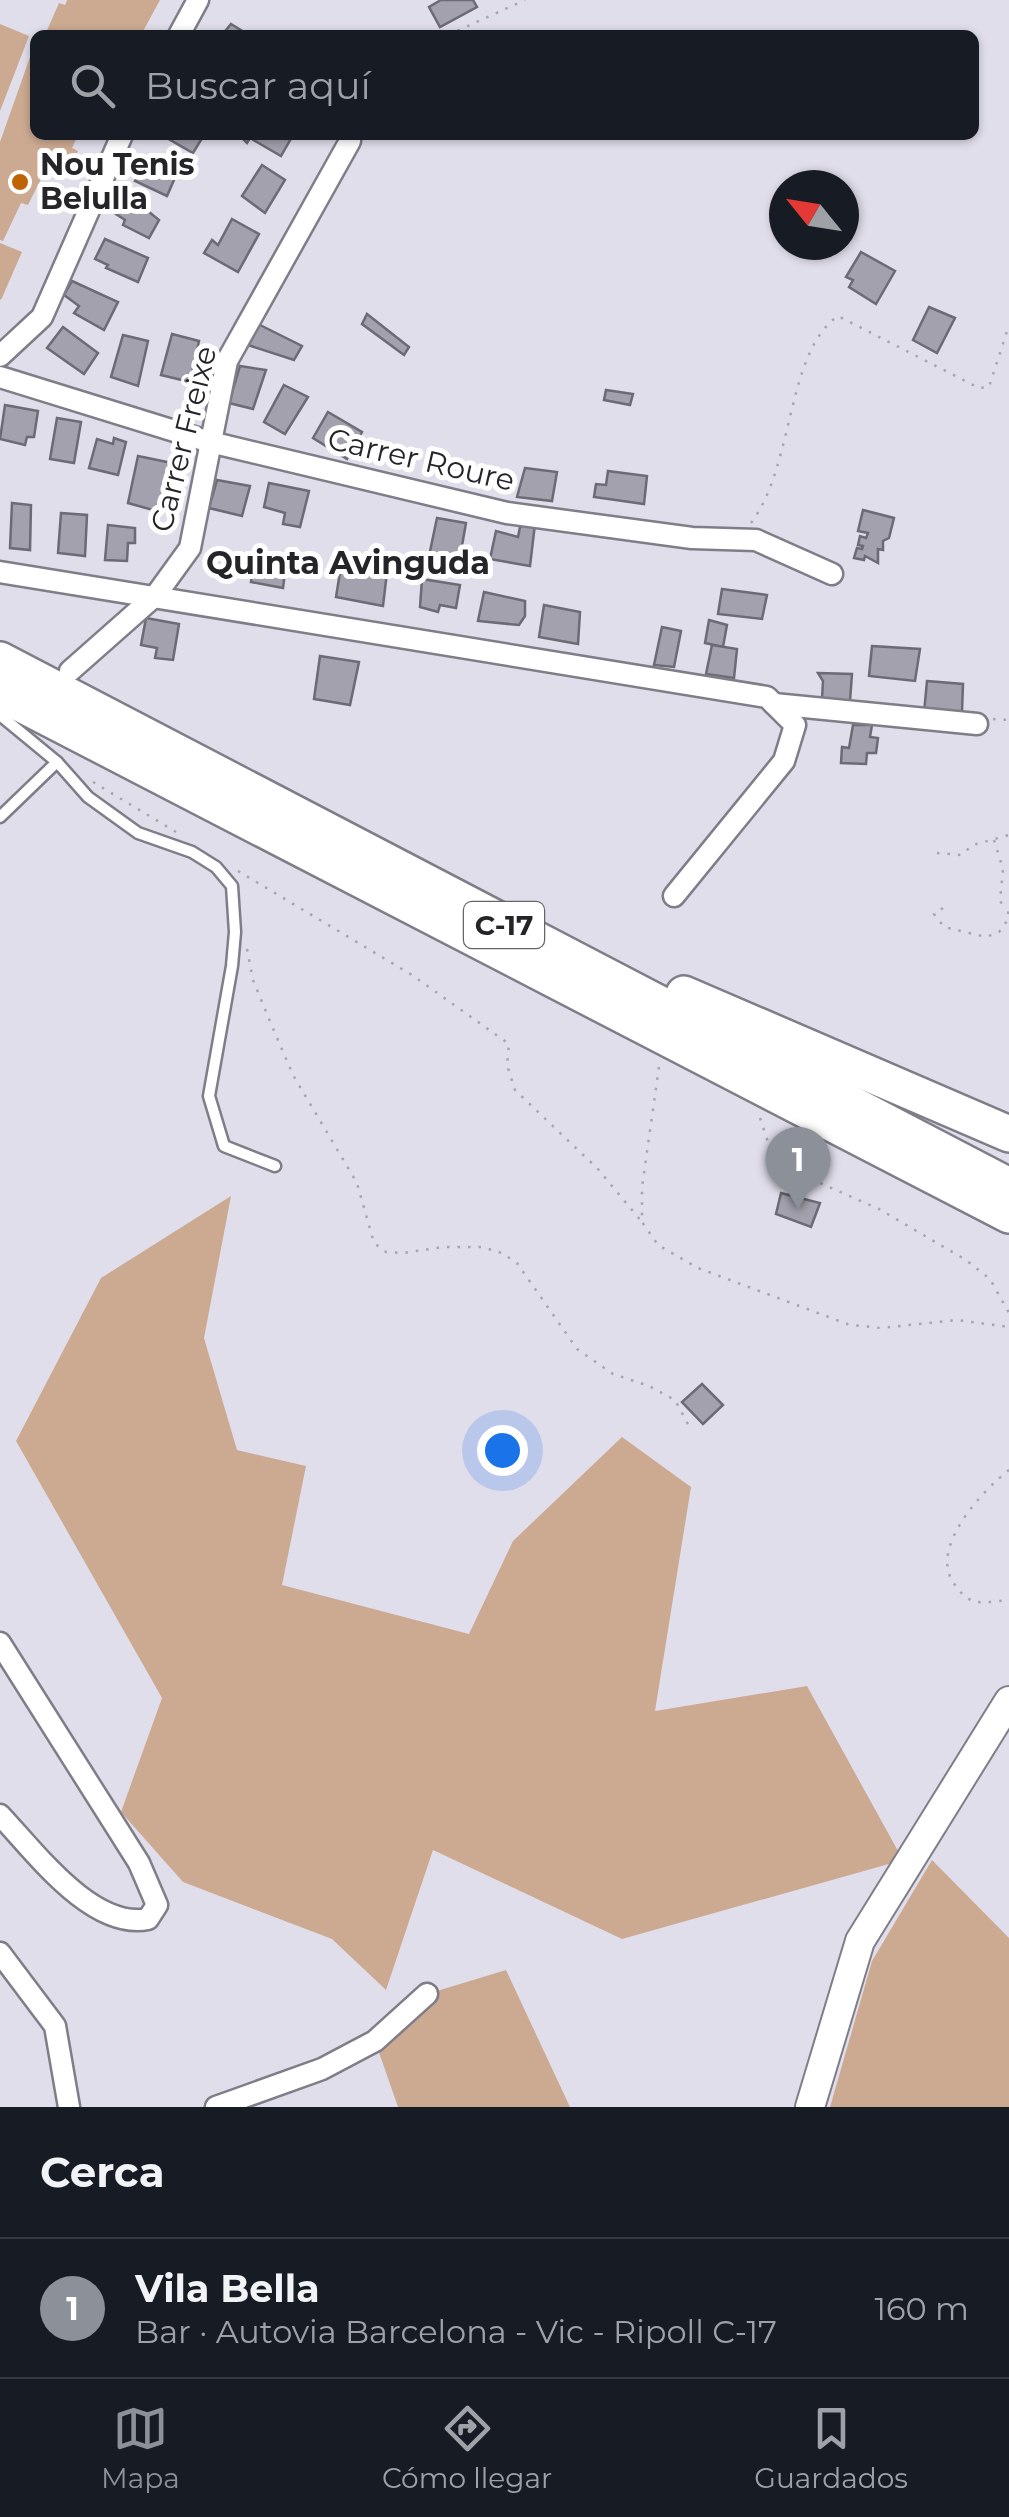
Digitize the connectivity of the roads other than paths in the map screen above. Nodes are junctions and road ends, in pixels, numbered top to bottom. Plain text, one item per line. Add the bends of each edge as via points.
1 (198, 0) edge
2 (182, 30) edge
3 (120, 140) edge
4 (350, 141) dead end
5 (0, 356) edge
6 (0, 378) edge
7 (210, 442) junction
8 (0, 572) edge
9 (832, 574) dead end
10 (156, 595) junction
11 (0, 660) edge
12 (70, 671) dead end
13 (0, 692) edge
14 (774, 704) junction
15 (0, 715) edge
16 (977, 724) dead end
17 (57, 762) junction
18 (0, 817) edge
19 (674, 896) dead end
20 (456, 900) junction
21 (1009, 1134) edge
22 (275, 1166) dead end
23 (1009, 1186) edge
24 (1009, 1215) edge
25 (0, 1643) edge
26 (1009, 1701) edge
27 (0, 1815) edge
28 (0, 1953) edge
29 (426, 1994) dead end
30 (68, 2107) edge
31 (216, 2107) edge
32 (810, 2107) edge

1 - 2 street
3 - 5 street via 42,317
4 - 7 street, Carrer Freixe via 228,360
6 - 7 street, Carrer Roure
7 - 9 street, Carrer Roure via 508,512 692,538 756,540
7 - 10 street, Carrer Freixe via 190,548
8 - 10 street
10 - 12 street, Carrer Freixe
10 - 14 street via 747,693
11 - 20 highway, C-17
13 - 24 highway, C-17
14 - 16 street
14 - 19 street via 794,725 784,761
15 - 17 lane
17 - 18 lane
17 - 22 lane via 88,797 138,833 192,852 232,886 232,966 209,1096 224,1146
20 - 21 highway
20 - 23 highway, C-17
25 - 27 street via 140,1863 157,1905 148,1920 132,1922 78,1896
26 - 32 street via 860,1941
28 - 30 street via 55,2026
29 - 31 street via 362,2048

